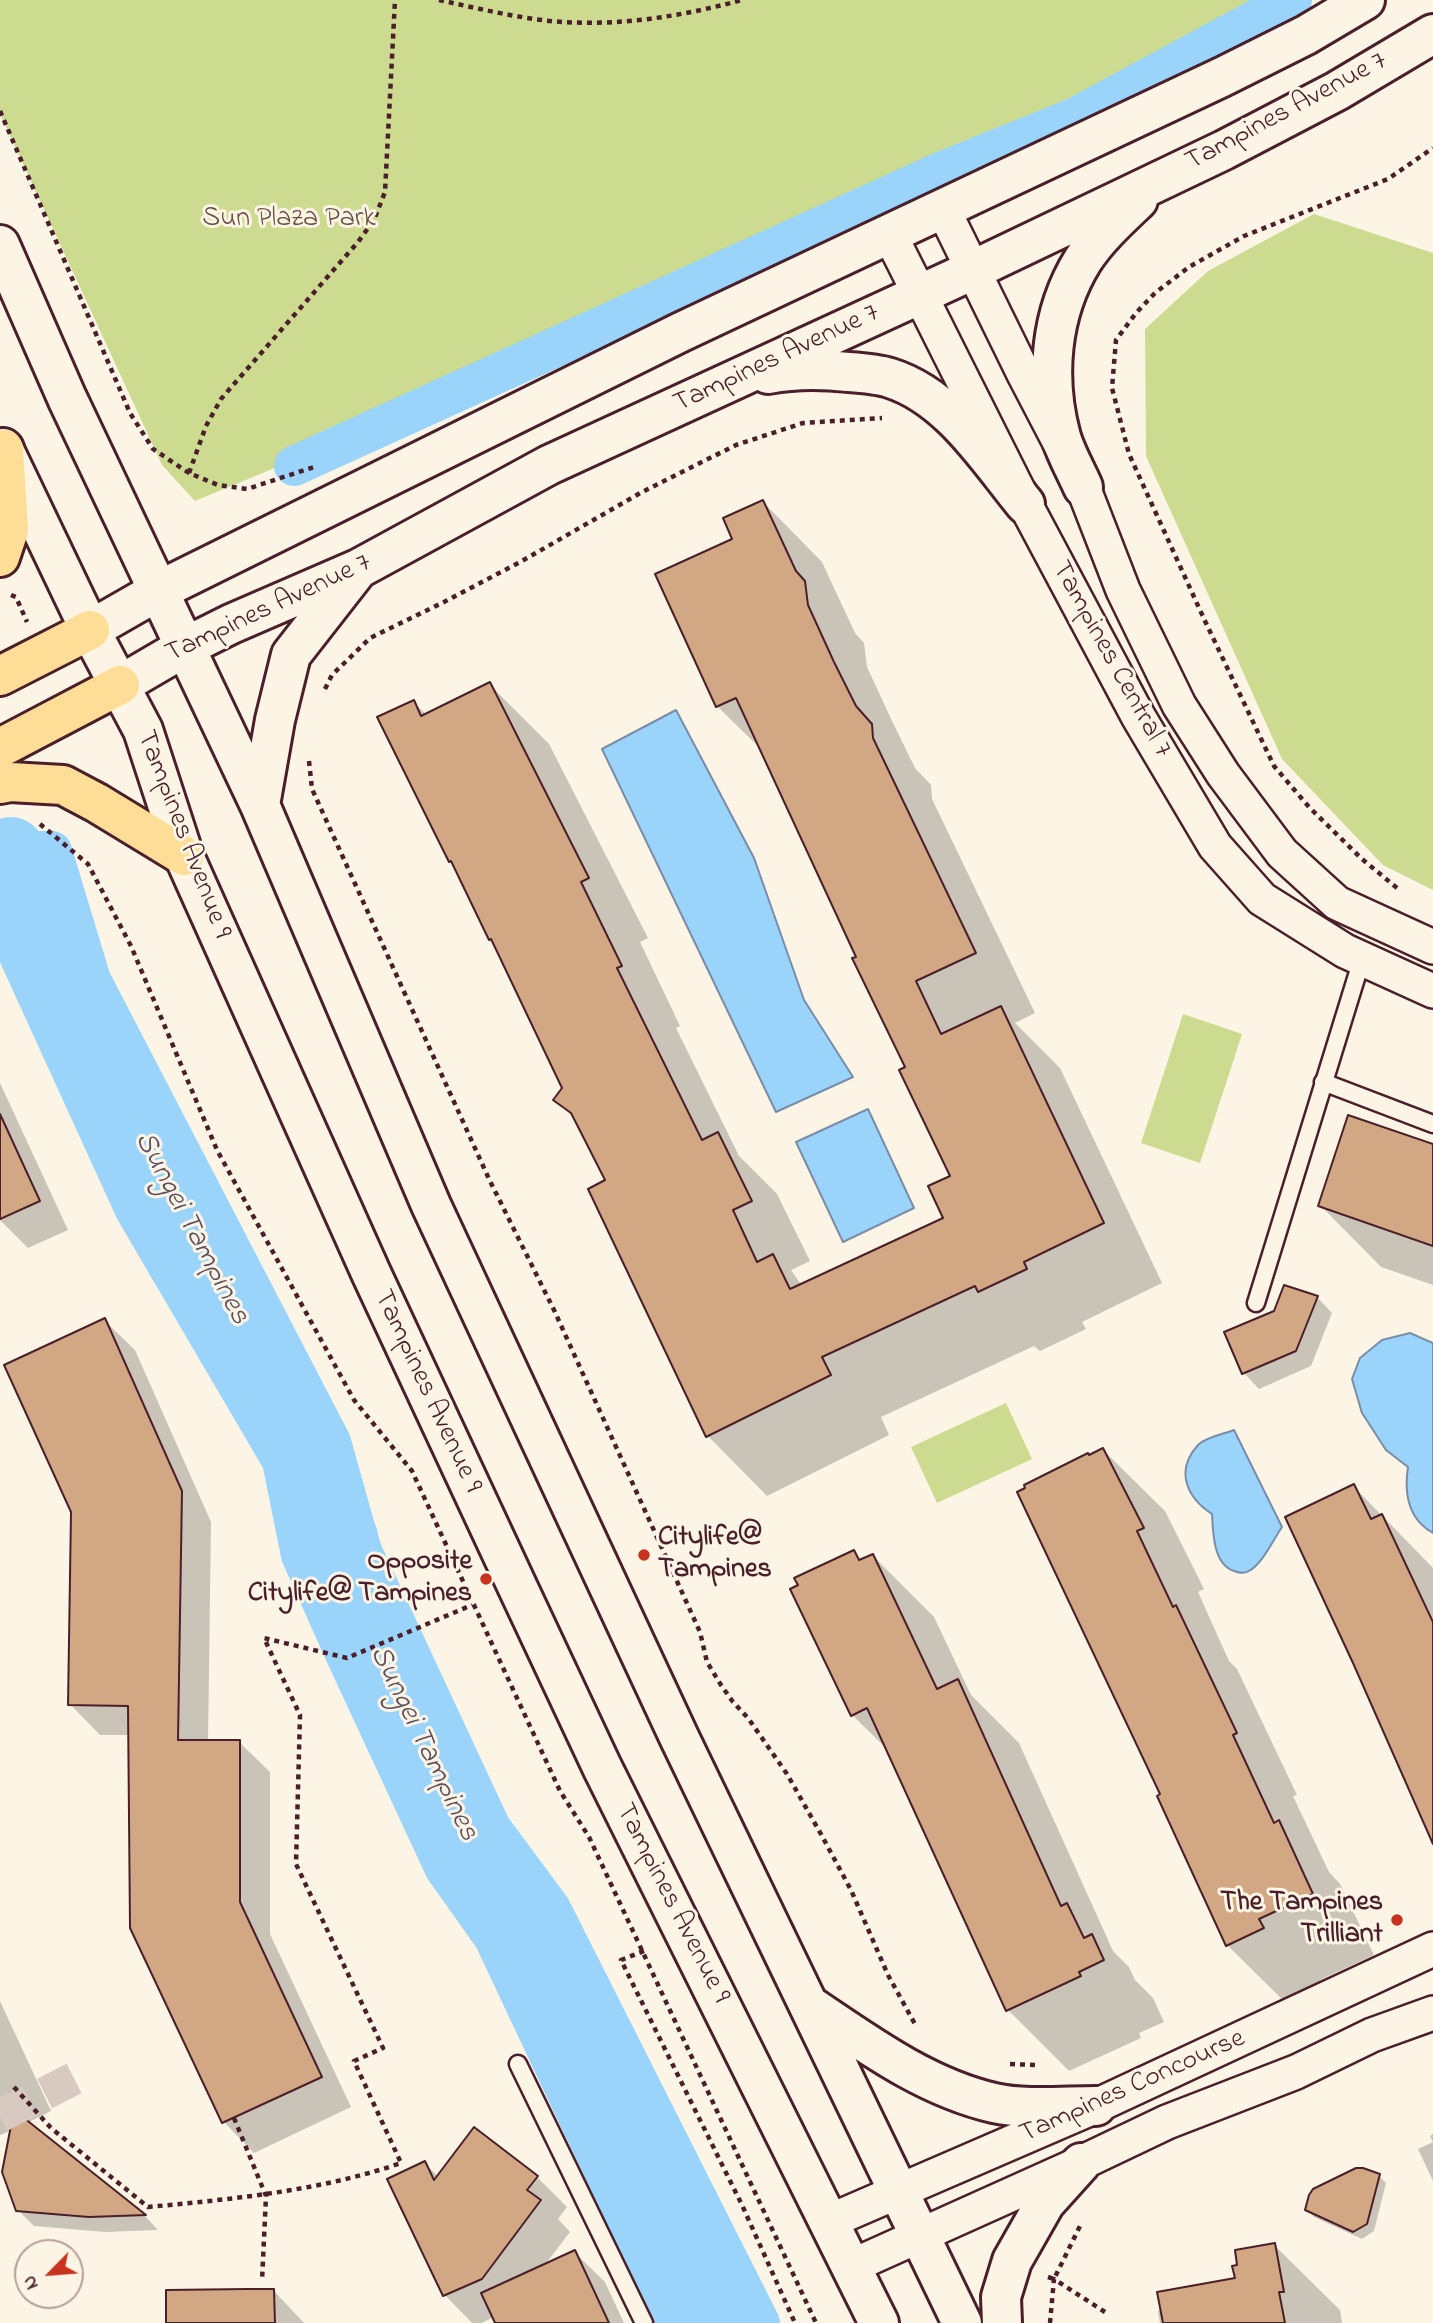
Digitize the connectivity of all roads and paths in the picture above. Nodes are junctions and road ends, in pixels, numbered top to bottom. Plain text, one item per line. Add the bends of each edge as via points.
1 (395, 0) edge
2 (439, 0) edge
3 (742, 0) edge
4 (1365, 0) edge
5 (1433, 34) edge
6 (0, 111) edge
7 (1433, 148) edge
8 (1156, 181) junction
9 (943, 209) junction
10 (890, 235) junction
11 (0, 245) edge
12 (973, 270) junction
13 (919, 295) junction
14 (732, 382) junction
15 (893, 418) dead end
16 (2, 444) edge
17 (1083, 487) junction
18 (1025, 504) junction
19 (0, 557) edge
20 (358, 569) junction
21 (158, 591) junction
22 (90, 630) junction
23 (185, 647) junction
24 (0, 676) edge
25 (120, 685) junction
26 (321, 695) dead end
27 (0, 748) edge
28 (308, 755) dead end
29 (0, 784) edge
30 (260, 804) junction
31 (34, 819) dead end
32 (184, 856) junction
33 (1402, 892) dead end
34 (1433, 947) edge
35 (1362, 959) junction
36 (1433, 991) edge
37 (1323, 1083) junction
38 (1433, 1124) edge
39 (1256, 1303) dead end
40 (472, 1605) junction
41 (1433, 1949) edge
42 (643, 1951) junction
43 (807, 2004) junction
44 (1433, 2013) edge
45 (920, 2034) dead end
46 (518, 2064) dead end
47 (13, 2087) dead end
48 (1096, 2106) junction
49 (234, 2118) dead end
50 (1081, 2163) junction
51 (898, 2192) junction
52 (266, 2196) junction
53 (830, 2221) junction
54 (1083, 2221) dead end
55 (919, 2235) junction
56 (1012, 2261) junction
57 (852, 2266) junction
58 (1054, 2279) junction
59 (262, 2281) dead end
60 (1105, 2312) dead end
61 (644, 2323) edge
62 (795, 2323) edge
63 (816, 2323) edge
64 (878, 2323) edge
65 (962, 2323) edge
66 (1002, 2323) edge
67 (1050, 2323) edge

1 - 6 path via 384,192 378,211 358,242 221,399 189,473 153,449 131,413
2 - 3 path via 516,16 582,23 677,16
4 - 9 main road via 1246,65
5 - 8 main road, Tampines Avenue 7 via 1291,116
7 - 33 path via 1388,179 1244,236 1189,267 1155,293 1116,340 1112,388 1129,454 1274,766 1335,833
8 - 12 main road, Tampines Avenue 7
8 - 17 main road via 1084,259 1058,318 1052,378 1055,408 1062,440
9 - 10 main road
9 - 12 street, Tampines Central 7
10 - 13 street, Tampines Central 7
10 - 21 main road via 681,332
11 - 21 main road
12 - 13 main road, Tampines Avenue 7
12 - 17 street, Tampines Central 7
13 - 14 main road, Tampines Avenue 7
13 - 18 street, Tampines Central 7
14 - 18 main road via 810,370 888,377 908,385 962,428
14 - 20 main road, Tampines Avenue 7 via 549,465
15 - 26 path via 803,423 736,445 444,603 370,638 332,675
16 - 19 main road, Tampines Avenue 9 via 9,530
16 - 22 main road, Tampines Avenue 9
17 - 34 street, Tampines Central 7 via 1123,590 1179,705 1282,853 1337,903
18 - 35 street, Tampines Central 7 via 1138,716 1215,846 1262,899
20 - 23 main road, Tampines Avenue 7
20 - 30 main road via 291,655
21 - 22 main road
21 - 23 main road
22 - 24 main road
22 - 25 main road, Tampines Avenue 9
23 - 25 main road, Tampines Avenue 7
23 - 30 main road
25 - 27 main road
25 - 32 main road, Tampines Avenue 9 via 143,730
28 - 45 path via 312,789 700,1632 707,1662 793,1784 851,1890
29 - 32 main road via 63,785
30 - 43 main road via 430,1205
31 - 40 path via 88,864 131,946 217,1150 354,1400 412,1471
32 - 53 main road, Tampines Avenue 9 via 371,1273 602,1767
35 - 36 street, Tampines Central 7
35 - 37 lane
37 - 38 lane
37 - 39 lane
40 - 42 path via 560,1791 589,1837
40 - 52 path via 347,1658 264,1638 300,1715 296,1864 383,2048 354,2061 401,2163
41 - 48 street, Tampines Concourse
42 - 62 path via 621,1960
42 - 63 path
43 - 48 main road via 946,2089 996,2104
43 - 51 main road
44 - 50 street, Tampines Concourse via 1167,2122
46 - 61 lane
47 - 52 path via 51,2129 148,2207
48 - 51 street, Tampines Concourse
49 - 52 path
50 - 55 street, Tampines Concourse
50 - 56 main road via 1045,2203
51 - 53 street, Tampines Concourse
51 - 55 main road
52 - 59 path
53 - 57 main road, Tampines Avenue 9
54 - 58 path
55 - 57 street, Tampines Concourse
55 - 65 main road
56 - 58 path
56 - 66 main road via 1001,2297
57 - 64 main road, Tampines Avenue 9
58 - 60 path
58 - 67 path

